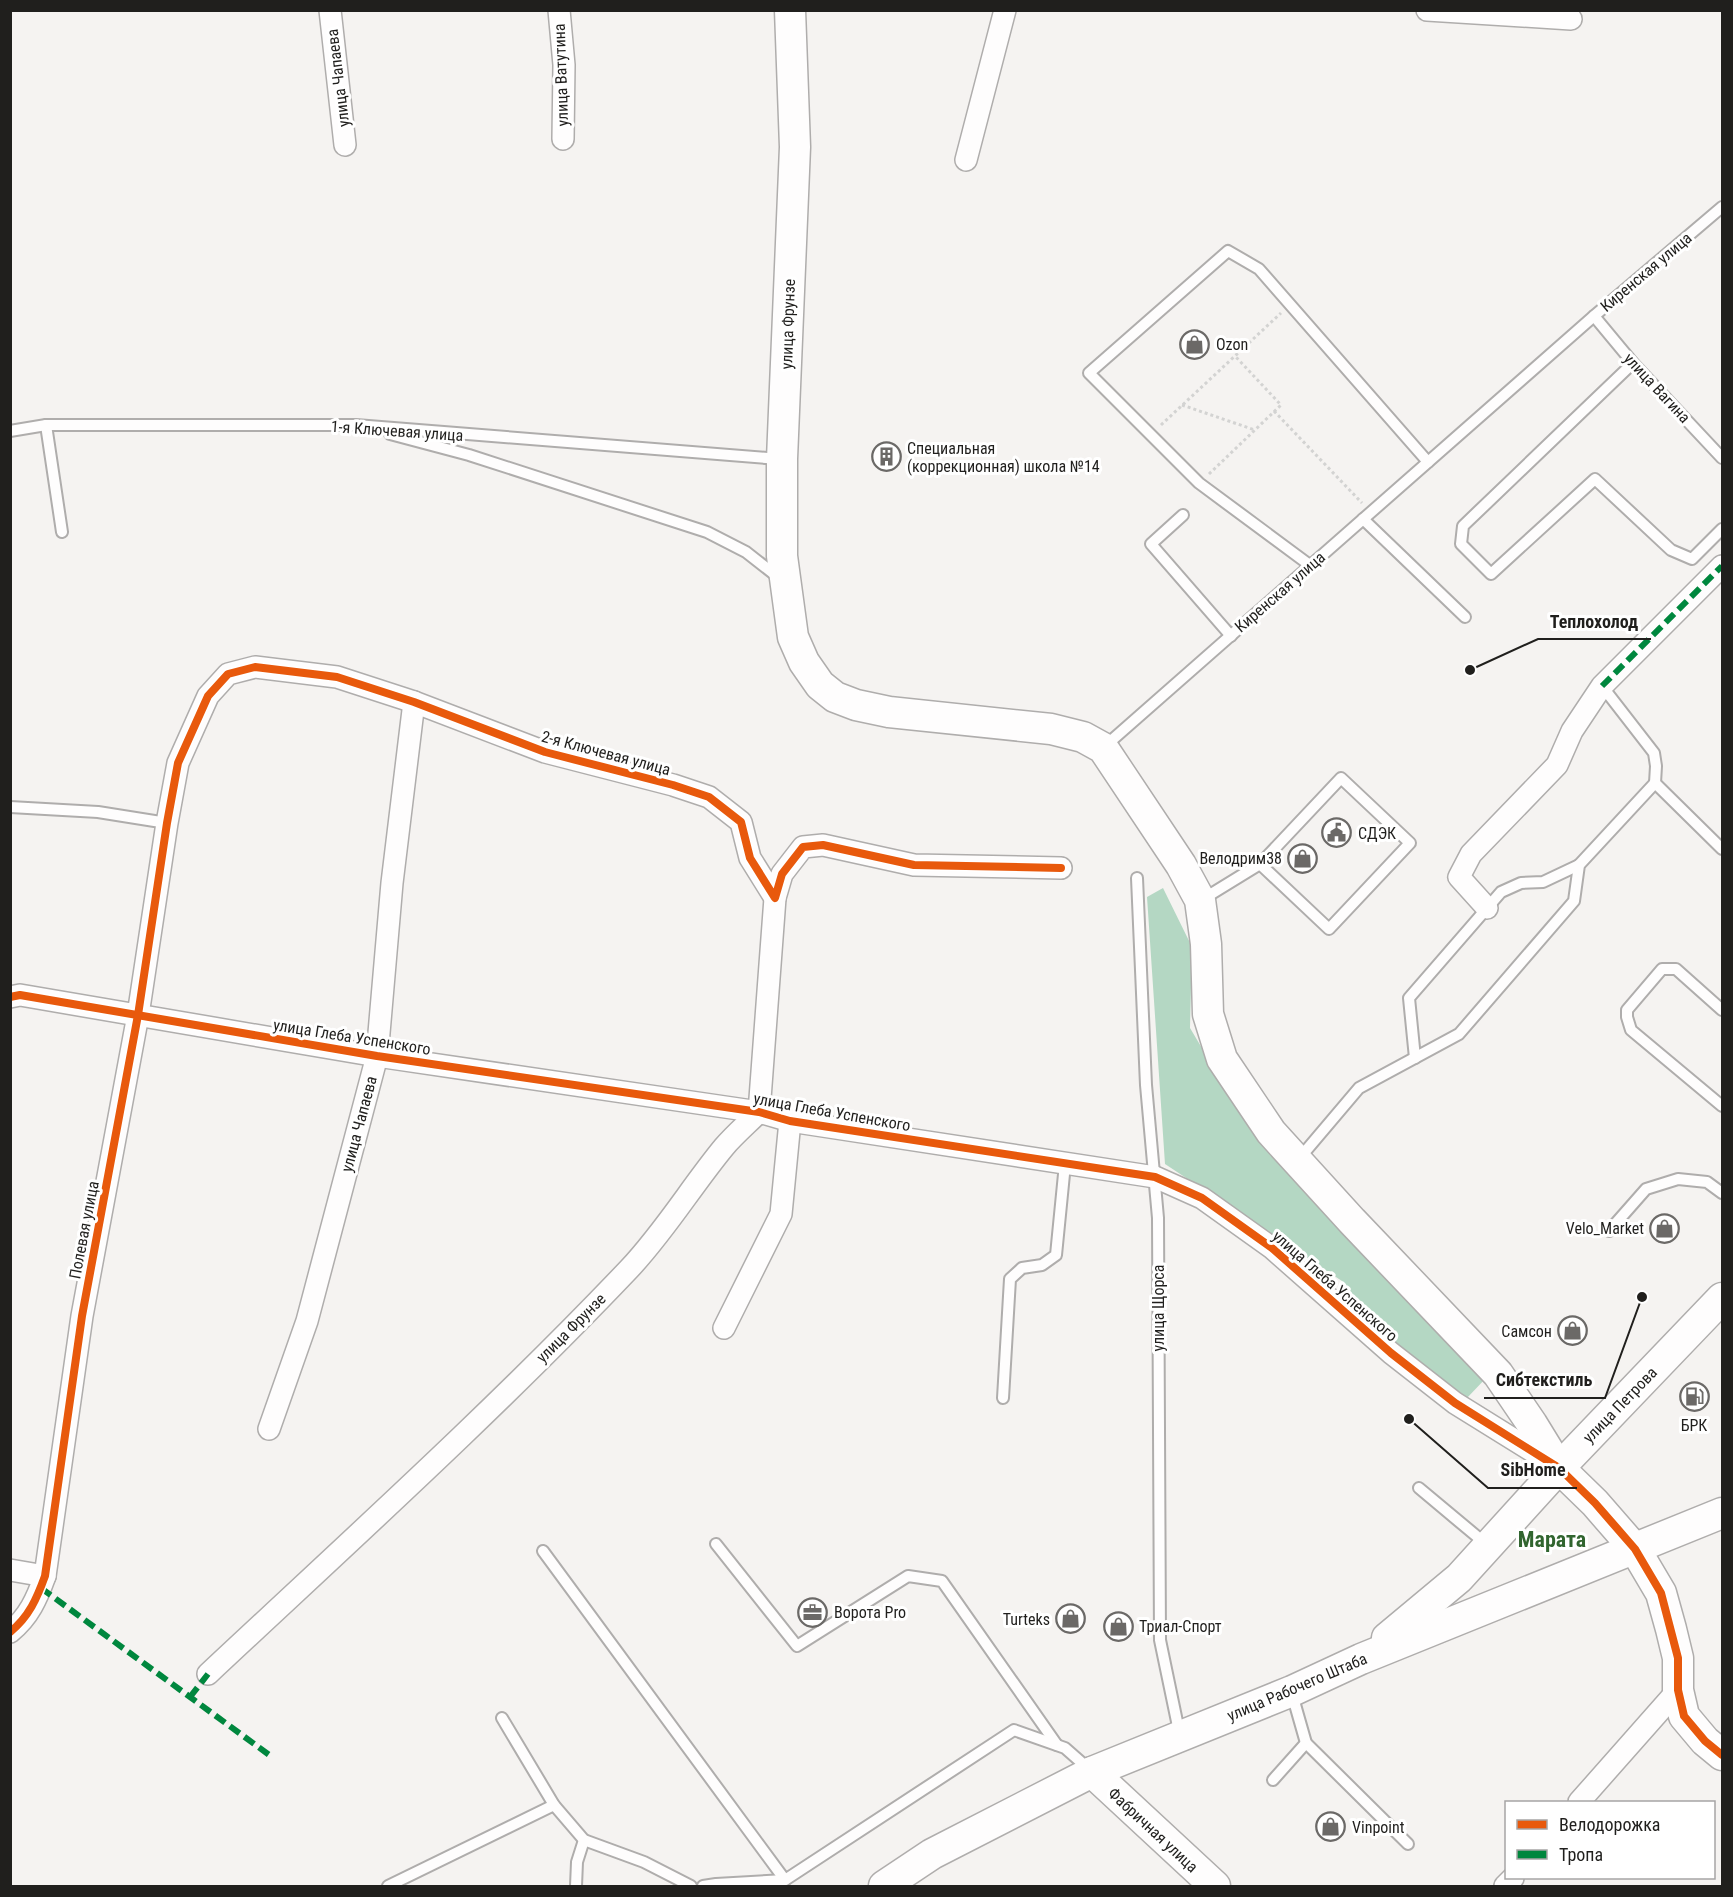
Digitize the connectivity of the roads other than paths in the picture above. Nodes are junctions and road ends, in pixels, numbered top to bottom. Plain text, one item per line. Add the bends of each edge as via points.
1 (330, 10) edge
2 (559, 10) edge
3 (790, 10) edge
4 (1005, 10) edge
5 (1427, 10) edge
6 (1571, 19) dead end
7 (562, 139) dead end
8 (345, 145) dead end
9 (966, 160) dead end
10 (1722, 207) edge
11 (1594, 316) junction
12 (1633, 363) junction
13 (46, 425) junction
14 (356, 425) junction
15 (10, 430) edge
16 (1722, 458) edge
17 (782, 459) junction
18 (1428, 462) junction
19 (1184, 516) dead end
20 (1367, 516) junction
21 (1722, 530) edge
22 (62, 532) dead end
23 (1311, 566) junction
24 (1722, 566) edge
25 (785, 582) junction
26 (1465, 617) dead end
27 (1231, 636) junction
28 (1602, 686) junction
29 (414, 702) junction
30 (1103, 748) junction
31 (1655, 783) junction
32 (10, 807) edge
33 (167, 823) junction
34 (1722, 849) edge
35 (1260, 864) junction
36 (1579, 865) junction
37 (1061, 868) dead end
38 (1137, 878) dead end
39 (775, 898) junction
40 (1200, 900) junction
41 (1487, 908) junction
42 (10, 997) edge
43 (1722, 1010) edge
44 (138, 1015) junction
45 (377, 1056) junction
46 (1415, 1058) junction
47 (1722, 1106) edge
48 (759, 1112) junction
49 (790, 1121) junction
50 (1298, 1161) junction
51 (1065, 1164) junction
52 (1155, 1177) junction
53 (1722, 1193) edge
54 (1609, 1231) dead end
55 (1722, 1298) edge
56 (724, 1328) dead end
57 (1003, 1398) dead end
58 (269, 1429) dead end
59 (1559, 1468) junction
60 (1419, 1488) dead end
61 (1722, 1513) edge
62 (716, 1544) dead end
63 (1489, 1546) junction
64 (1635, 1549) junction
65 (543, 1551) dead end
66 (10, 1570) edge
67 (45, 1576) junction
68 (10, 1632) edge
69 (1361, 1659) junction
70 (208, 1674) dead end
71 (1678, 1690) junction
72 (1292, 1691) junction
73 (501, 1718) dead end
74 (1180, 1737) junction
75 (1306, 1743) junction
76 (1058, 1745) junction
77 (1722, 1755) edge
78 (1092, 1772) junction
79 (1273, 1780) dead end
80 (1581, 1801) edge
81 (554, 1805) junction
82 (585, 1840) junction
83 (1408, 1844) dead end
84 (785, 1880) junction
85 (388, 1887) edge
86 (576, 1887) edge
87 (691, 1887) edge
88 (703, 1887) edge
89 (884, 1887) edge
90 (1215, 1887) edge

1 - 8 street, улица Чапаева
2 - 7 street, улица Ватутина via 564,65
3 - 17 street, улица Фрунзе via 795,147
4 - 9 street
5 - 6 street
10 - 11 lane, Киренская улица
11 - 12 lane, улица Вагина
11 - 18 lane, Киренская улица
12 - 16 lane, улица Вагина
12 - 21 lane via 1463,526 1461,544 1491,574 1595,479 1671,550 1692,559
13 - 14 lane, 1-я Ключевая улица
13 - 15 lane, 1-я Ключевая улица
13 - 22 lane
14 - 17 lane, 1-я Ключевая улица
14 - 25 lane via 469,455 707,532 746,552
17 - 25 street, улица Фрунзе
18 - 20 lane, Киренская улица
18 - 23 lane via 1259,269 1228,251 1089,374 1199,483
19 - 27 lane via 1151,544
20 - 23 lane, Киренская улица
20 - 26 lane
23 - 27 lane, Киренская улица
24 - 28 street
25 - 30 street, улица Фрунзе via 793,637 804,662 835,698 889,712 1051,729 1083,737
27 - 30 lane, Киренская улица
28 - 31 lane via 1654,753
28 - 41 street via 1572,731 1557,765 1471,854 1459,877
29 - 33 street, 2-я Ключевая улица via 337,677 255,667 228,674 208,696 178,763
29 - 39 street, 2-я Ключевая улица via 545,752 709,797 741,822 750,858
29 - 45 street, улица Чапаева via 392,883
30 - 40 street
31 - 34 lane
31 - 36 lane
32 - 33 lane via 98,812
33 - 44 street, Полевая улица
35 - 35 lane via 1329,930 1410,843 1341,778
35 - 40 lane
36 - 41 lane via 1543,882 1521,884 1501,892
36 - 46 lane via 1574,901 1459,1034
37 - 39 street via 914,865 822,845 803,847 782,874
38 - 52 lane, улица Щорса via 1146,1085
39 - 48 street
40 - 50 street via 1208,1014 1222,1059 1271,1132
41 - 46 lane via 1409,998
42 - 44 street, улица Глеба Успенского via 20,995
43 - 47 lane via 1676,969 1662,969 1627,1010 1627,1017 1631,1030
44 - 45 street, улица Глеба Успенского
44 - 67 street, Полевая улица via 82,1316
45 - 48 street, улица Глеба Успенского
45 - 58 street, улица Чапаева via 307,1322
46 - 50 lane via 1359,1088
48 - 49 street, улица Глеба Успенского
48 - 70 street, улица Фрунзе via 725,1147 638,1259 567,1333
49 - 51 street, улица Глеба Успенского
49 - 56 street via 781,1214
50 - 59 street via 1498,1374
51 - 52 street, улица Глеба Успенского
51 - 57 lane via 1056,1255 1042,1264 1022,1268 1010,1279
52 - 59 street, улица Глеба Успенского via 1202,1198 1246,1229 1455,1403
52 - 74 lane, улица Щорса via 1160,1640
53 - 54 lane via 1707,1182 1678,1179 1646,1189
55 - 59 street, улица Петрова
59 - 63 street, улица Петрова
59 - 64 street
60 - 63 lane
61 - 64 street, улица Рабочего Штаба
62 - 76 lane via 797,1646 908,1576 942,1581
63 - 69 street, улица Петрова via 1424,1609
64 - 69 street, улица Рабочего Штаба
64 - 71 street via 1661,1593 1678,1658
65 - 84 lane
66 - 67 street
67 - 68 street, Полевая улица via 27,1616
69 - 72 street, улица Рабочего Штаба
71 - 77 street via 1684,1716
71 - 80 street
72 - 74 street, улица Рабочего Штаба
72 - 75 lane
73 - 81 lane
74 - 78 street, улица Рабочего Штаба
75 - 79 lane
75 - 83 lane
76 - 78 lane
76 - 84 lane via 1014,1730
78 - 89 street, улица Рабочего Штаба via 932,1854
78 - 90 street, Фабричная улица
81 - 82 lane
81 - 85 lane
82 - 86 lane via 577,1862
82 - 87 lane via 644,1862
84 - 88 lane

